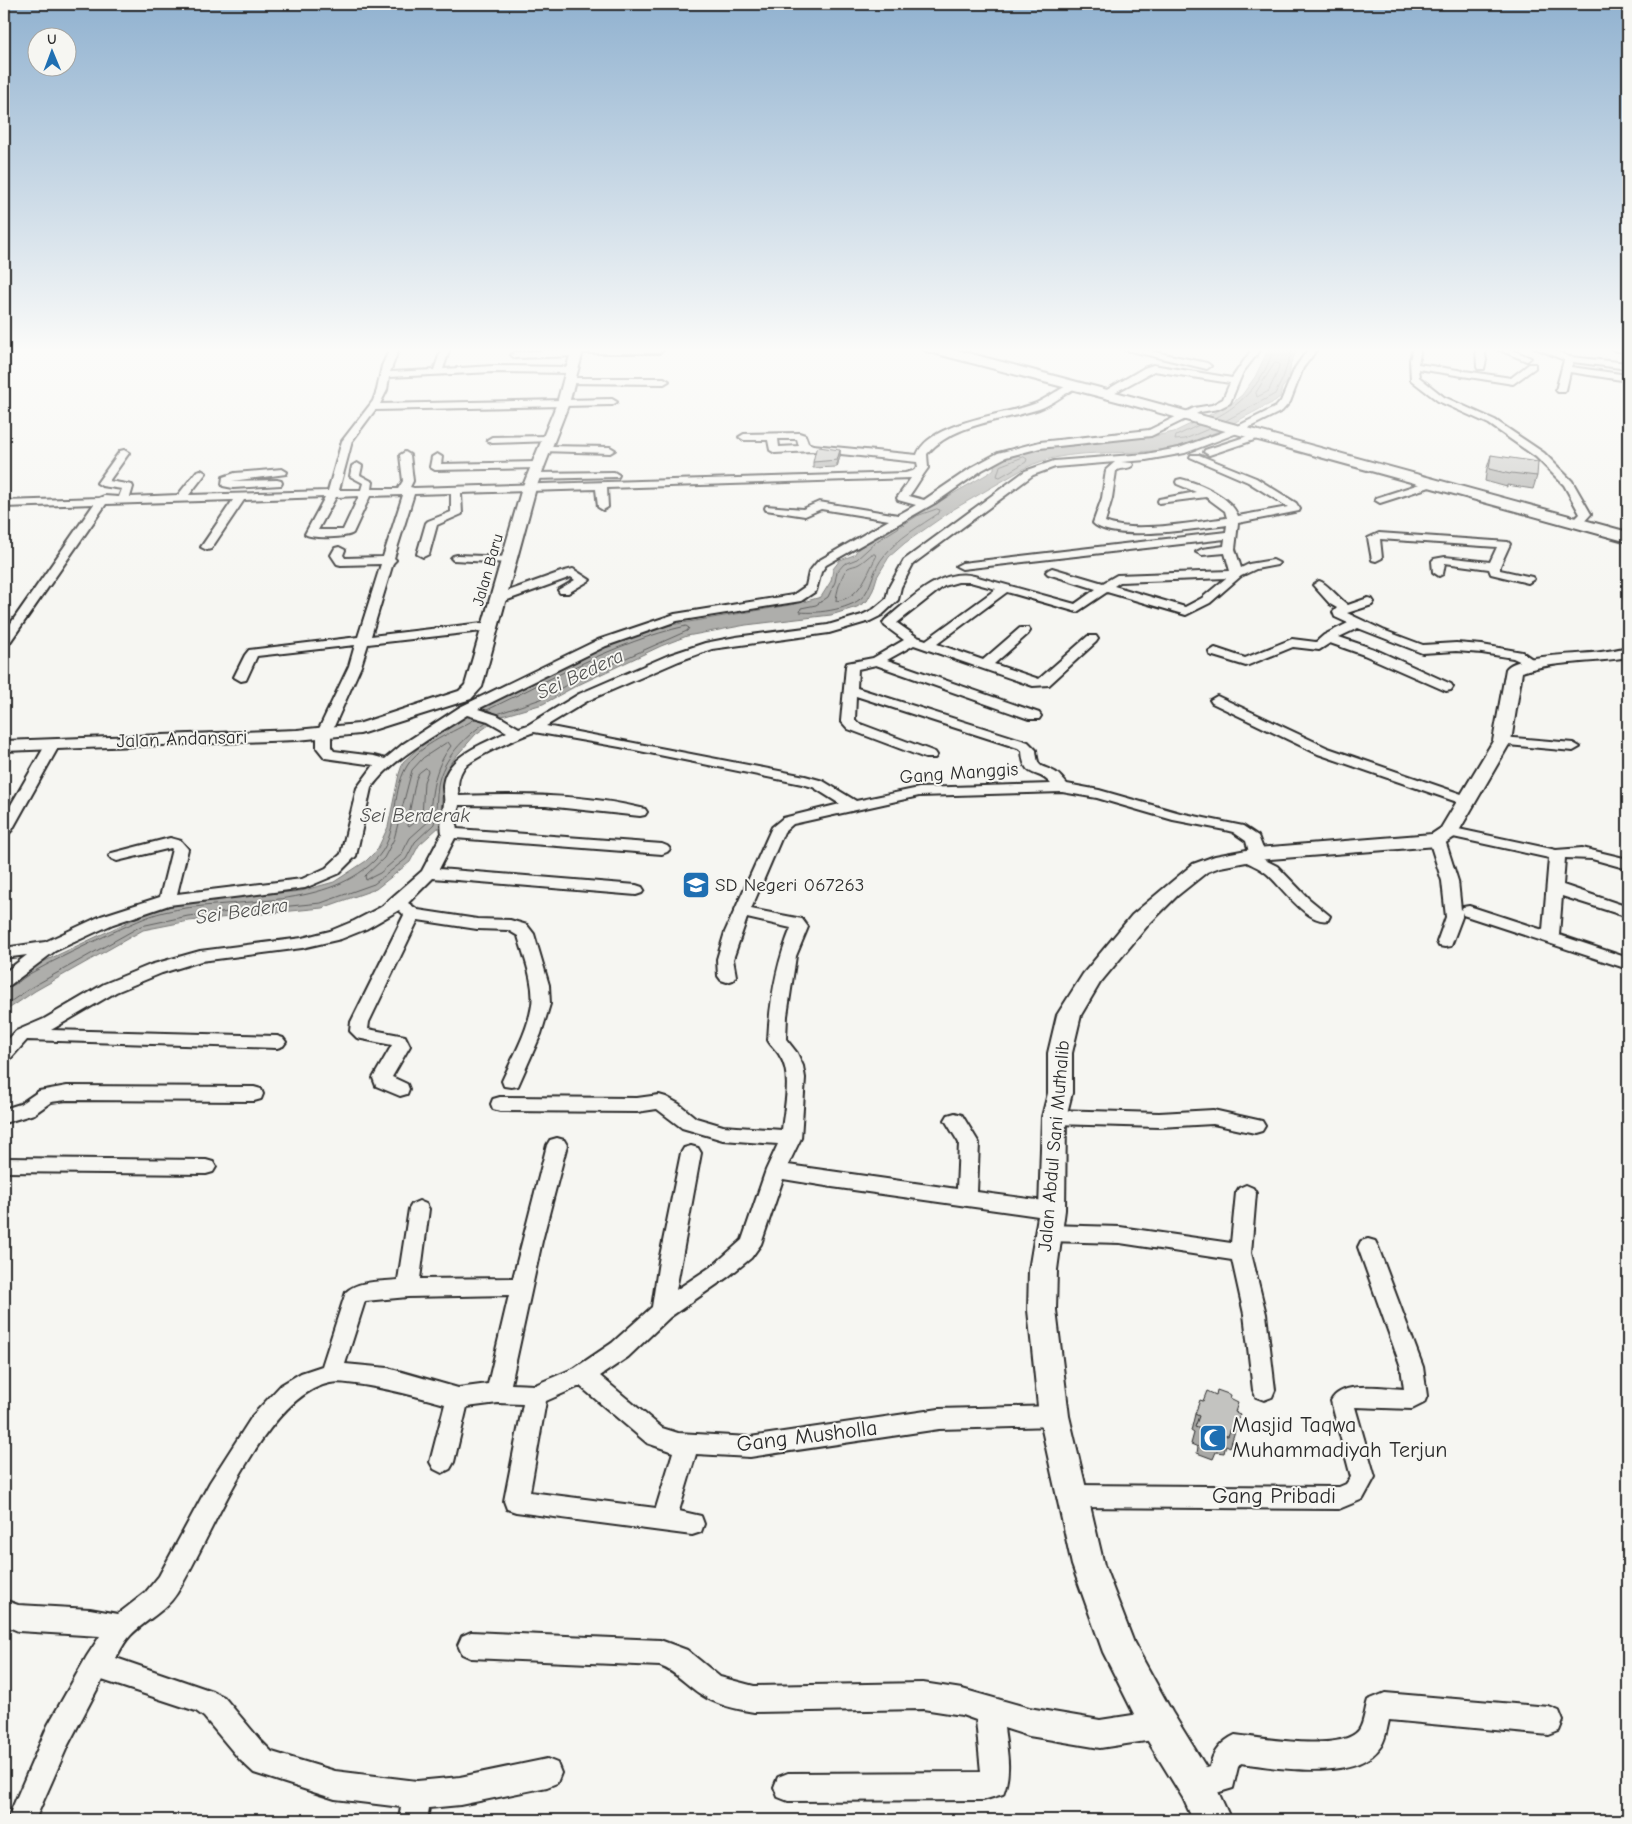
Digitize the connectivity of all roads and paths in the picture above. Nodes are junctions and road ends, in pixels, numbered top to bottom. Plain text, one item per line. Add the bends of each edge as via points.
1 (353, 433) edge
2 (550, 433) edge
3 (951, 433) edge
4 (1150, 433) edge
5 (1221, 433) edge
6 (1246, 433) edge
7 (1508, 433) edge
8 (1257, 436) junction
9 (744, 437) dead end
10 (492, 440) dead end
11 (610, 450) dead end
12 (124, 453) dead end
13 (405, 455) dead end
14 (437, 457) dead end
15 (1195, 457) junction
16 (593, 458) dead end
17 (921, 459) junction
18 (286, 461) dead end
19 (539, 462) junction
20 (357, 466) dead end
21 (201, 472) dead end
22 (282, 472) junction
23 (664, 474) dead end
24 (913, 474) junction
25 (826, 478) junction
26 (1181, 482) dead end
27 (277, 483) junction
28 (1432, 483) junction
29 (601, 486) junction
30 (456, 489) junction
31 (406, 490) junction
32 (824, 490) dead end
33 (367, 492) junction
34 (332, 493) junction
35 (1208, 493) junction
36 (273, 495) junction
37 (241, 496) junction
38 (182, 497) junction
39 (104, 499) junction
40 (124, 499) junction
41 (1380, 500) dead end
42 (1163, 501) dead end
43 (9, 503) edge
44 (926, 504) junction
45 (603, 507) dead end
46 (770, 508) dead end
47 (4, 518) edge
48 (899, 519) junction
49 (1232, 521) junction
50 (1577, 523) junction
51 (1229, 535) junction
52 (1628, 536) edge
53 (207, 547) dead end
54 (1229, 548) junction
55 (339, 550) dead end
56 (1202, 552) dead end
57 (423, 554) dead end
58 (457, 558) dead end
59 (1376, 558) dead end
60 (390, 560) junction
61 (510, 560) junction
62 (1273, 563) dead end
63 (962, 566) dead end
64 (1494, 566) junction
65 (1052, 572) dead end
66 (1439, 572) dead end
67 (1237, 574) junction
68 (1528, 579) dead end
69 (1319, 585) dead end
70 (1005, 588) junction
71 (1106, 588) junction
72 (564, 590) dead end
73 (498, 599) junction
74 (1368, 602) dead end
75 (1346, 610) junction
76 (1358, 623) junction
77 (491, 626) junction
78 (1024, 631) dead end
79 (1328, 638) junction
80 (364, 639) junction
81 (1092, 639) dead end
82 (913, 640) junction
83 (4, 642) edge
84 (928, 645) junction
85 (1422, 649) junction
86 (1216, 652) dead end
87 (1620, 654) edge
88 (877, 661) junction
89 (1532, 663) junction
90 (985, 666) junction
91 (1407, 669) junction
92 (241, 677) dead end
93 (1446, 686) dead end
94 (850, 690) junction
95 (1217, 700) dead end
96 (470, 711) junction
97 (1034, 716) dead end
98 (505, 724) joint
99 (533, 728) junction
100 (360, 729) joint
101 (324, 733) junction
102 (517, 733) junction
103 (1502, 741) junction
104 (54, 744) junction
105 (4, 746) edge
106 (1573, 747) dead end
107 (930, 755) dead end
108 (371, 778) junction
109 (1062, 788) junction
110 (452, 801) junction
111 (1468, 801) junction
112 (852, 805) junction
113 (640, 812) dead end
114 (4, 830) edge
115 (450, 834) junction
116 (1443, 836) junction
117 (662, 849) dead end
118 (1252, 855) junction
119 (1557, 855) junction
120 (117, 856) dead end
121 (1628, 864) edge
122 (429, 873) junction
123 (1555, 888) junction
124 (636, 890) dead end
125 (167, 900) junction
126 (400, 901) junction
127 (1469, 910) dead end
128 (743, 912) junction
129 (1628, 912) edge
130 (413, 914) junction
131 (1322, 916) dead end
132 (1551, 938) junction
133 (1445, 942) dead end
134 (49, 947) junction
135 (4, 953) edge
136 (1628, 964) edge
137 (727, 976) dead end
138 (4, 981) edge
139 (22, 1035) junction
140 (277, 1042) dead end
141 (4, 1055) edge
142 (511, 1081) dead end
143 (400, 1089) dead end
144 (254, 1094) dead end
145 (500, 1104) dead end
146 (4, 1116) edge
147 (1054, 1117) junction
148 (955, 1120) dead end
149 (1255, 1126) dead end
150 (791, 1138) junction
151 (557, 1145) dead end
152 (691, 1153) dead end
153 (4, 1165) edge
154 (206, 1167) dead end
155 (776, 1170) junction
156 (1246, 1193) dead end
157 (967, 1197) junction
158 (419, 1209) dead end
159 (1049, 1221) junction
160 (1368, 1247) dead end
161 (1241, 1252) junction
162 (520, 1286) junction
163 (408, 1288) junction
164 (662, 1311) junction
165 (332, 1373) junction
166 (583, 1375) junction
167 (1264, 1390) dead end
168 (498, 1393) junction
169 (536, 1395) junction
170 (458, 1398) junction
171 (1054, 1416) junction
172 (687, 1444) junction
173 (442, 1462) dead end
174 (1071, 1496) junction
175 (664, 1520) junction
176 (692, 1524) dead end
177 (4, 1612) edge
178 (121, 1627) junction
179 (471, 1645) dead end
180 (96, 1665) junction
181 (989, 1709) junction
182 (1549, 1721) dead end
183 (1159, 1725) junction
184 (546, 1773) dead end
185 (1196, 1785) junction
186 (788, 1787) dead end
187 (415, 1808) edge
188 (21, 1820) edge
189 (1212, 1820) edge

1 - 34 street
2 - 19 street, Jalan Baru
3 - 17 street via 934,441 925,449
4 - 44 street via 1040,445 1002,455
5 - 99 street via 1181,451 1165,454 1048,465 1029,474 908,562 892,600 878,612 829,629 709,646 584,697
6 - 8 main road
7 - 50 street via 1540,455 1568,483 1586,514
8 - 15 street
8 - 28 main road
9 - 17 street via 772,436 775,450 812,448
10 - 19 street
11 - 19 street
12 - 40 street via 102,483 128,487
13 - 31 street
14 - 19 street via 436,467
15 - 49 street via 1252,480 1295,508
15 - 49 street via 1113,467 1099,523 1106,528 1134,530
16 - 19 street
17 - 24 street via 923,468
18 - 22 street
19 - 23 street
19 - 29 street
19 - 30 street
19 - 61 street, Jalan Baru
20 - 33 street via 355,476 368,482
21 - 38 street
22 - 27 street
22 - 27 street via 227,479 227,484 233,485
24 - 25 street
24 - 44 street via 916,481 902,498
25 - 29 street
25 - 32 street via 822,486
26 - 35 street
27 - 36 street
28 - 41 street
28 - 50 main road
29 - 45 street
30 - 31 street
30 - 57 street via 457,514 432,523
31 - 33 street
31 - 60 street
33 - 34 street
33 - 34 street via 347,533 311,534
34 - 36 street
35 - 42 street
35 - 49 street via 1230,509
36 - 37 street
37 - 38 street
37 - 53 street
38 - 40 street
39 - 40 street
39 - 43 street
39 - 83 street
43 - 47 street
44 - 48 street
46 - 48 street via 805,514 819,505
48 - 96 street via 822,563 815,572 812,588 797,598 675,618 646,627 602,643
49 - 51 street
50 - 52 main road
51 - 54 street
51 - 63 street
54 - 56 street
54 - 67 street
55 - 60 street via 337,555 341,562
58 - 61 street
59 - 64 street via 1374,538 1378,536 1504,544
60 - 80 street
61 - 73 street, Jalan Baru
62 - 67 street via 1254,566
64 - 66 street via 1438,560
64 - 68 street via 1497,574
65 - 71 street
67 - 71 street via 1117,579
67 - 71 street via 1186,611
69 - 75 street
70 - 71 street via 1077,608
70 - 82 street via 970,578 940,583 889,623
70 - 84 street
72 - 73 street via 584,580 568,573
73 - 77 street, Jalan Baru
74 - 75 street
75 - 76 street via 1338,614
76 - 79 street
76 - 85 street
77 - 80 street
77 - 100 street, Jalan Baru via 473,687 465,695
78 - 90 street
79 - 86 street via 1319,646 1292,643 1246,662
79 - 91 street
80 - 92 street via 254,653
80 - 101 street
81 - 90 street via 1044,682 1033,682
82 - 84 street
82 - 88 street
84 - 90 street
85 - 89 street via 1482,649 1517,655
85 - 91 street via 1426,652 1422,660
87 - 89 street
88 - 94 street via 852,666
88 - 97 street
89 - 103 street via 1514,669
91 - 93 street
94 - 107 street via 849,724
94 - 109 street via 1023,744 1029,750 1035,770 1052,776
95 - 111 street via 1323,751
96 - 98 street
96 - 108 street via 408,747
98 - 102 street
99 - 102 street
99 - 112 street via 804,780 818,784
100 - 101 street, Jalan Andansari
101 - 104 street, Jalan Andansari
101 - 108 street via 324,748 330,755 382,763
102 - 110 street via 470,757 458,767 450,786
103 - 106 street
103 - 111 street
104 - 105 street, Jalan Andansari
104 - 114 street
108 - 125 street via 364,788 348,856 332,871 305,883
109 - 112 street, Gang Manggis via 919,792
109 - 118 street, Gang Manggis via 1238,829 1253,839
110 - 113 street via 502,799 603,806
110 - 115 street via 448,824
111 - 116 street
112 - 128 street, Gang Manggis via 801,817 780,826
115 - 117 street
115 - 122 street
116 - 118 street, Jalan Abdul Sani Muthalib via 1350,848
116 - 119 street
116 - 133 street via 1454,916
118 - 131 street
118 - 147 street, Jalan Abdul Sani Muthalib via 1200,868 1140,920 1091,979 1069,1015 1060,1053 1060,1093
119 - 121 street via 1579,853
119 - 123 street
120 - 125 street via 176,844 180,849
122 - 124 street
122 - 126 street
123 - 129 street
123 - 132 street
125 - 134 street via 106,920
126 - 130 street
126 - 139 street via 360,925 335,934 302,943 200,956 156,969 110,988 50,1023
127 - 132 street
128 - 137 street, Gang Manggis via 725,959
128 - 150 street via 796,922 800,927 788,956 778,1016 777,1040 788,1053 796,1078
130 - 142 street via 477,924 510,925 526,934 540,985 541,1004 532,1034
130 - 143 street via 360,1022 359,1031 399,1040 401,1046 382,1078
132 - 136 street
134 - 135 street
134 - 138 street
139 - 140 street
139 - 141 street
144 - 146 street via 67,1094 46,1096 27,1109
145 - 150 street via 637,1105 659,1102 689,1123 713,1131
147 - 149 street via 1159,1120 1213,1117
147 - 159 street, Jalan Abdul Sani Muthalib
148 - 157 street via 969,1143
150 - 155 street
151 - 162 street
152 - 164 street
153 - 154 street
155 - 157 street
155 - 164 street via 751,1244 722,1270
156 - 161 street
157 - 159 street
158 - 163 street
159 - 161 street via 1068,1232
159 - 171 street, Jalan Abdul Sani Muthalib via 1042,1310
160 - 174 street, Gang Pribadi via 1412,1367 1416,1396 1412,1399 1349,1397 1342,1401 1363,1477 1353,1494 1339,1498
161 - 167 street via 1254,1314
162 - 163 street
162 - 168 street
163 - 165 street via 359,1292 354,1298
164 - 166 street via 620,1350
165 - 170 street via 388,1378
165 - 178 street via 299,1384 261,1422 218,1490 168,1585 154,1602
166 - 169 street
166 - 172 street, Gang Musholla via 655,1436
168 - 169 street
168 - 170 street
169 - 175 street via 516,1500
170 - 173 street
171 - 172 street, Gang Musholla via 939,1419 750,1447
171 - 174 street, Jalan Abdul Sani Muthalib
172 - 175 street
174 - 183 street, Jalan Abdul Sani Muthalib via 1088,1565 1120,1652
175 - 176 street
177 - 178 street via 18,1618
178 - 180 street
179 - 181 street via 660,1652 678,1658 711,1686 730,1694 754,1698 923,1696
180 - 187 street via 203,1700 214,1707 264,1762
180 - 188 street via 58,1735
181 - 183 street via 1029,1722 1100,1734
181 - 186 street via 993,1784
182 - 185 street via 1385,1706 1378,1710 1370,1737 1353,1752 1305,1757 1235,1750 1225,1762 1223,1778
183 - 185 street, Jalan Abdul Sani Muthalib
184 - 187 street via 460,1791
185 - 189 street, Jalan Abdul Sani Muthalib

